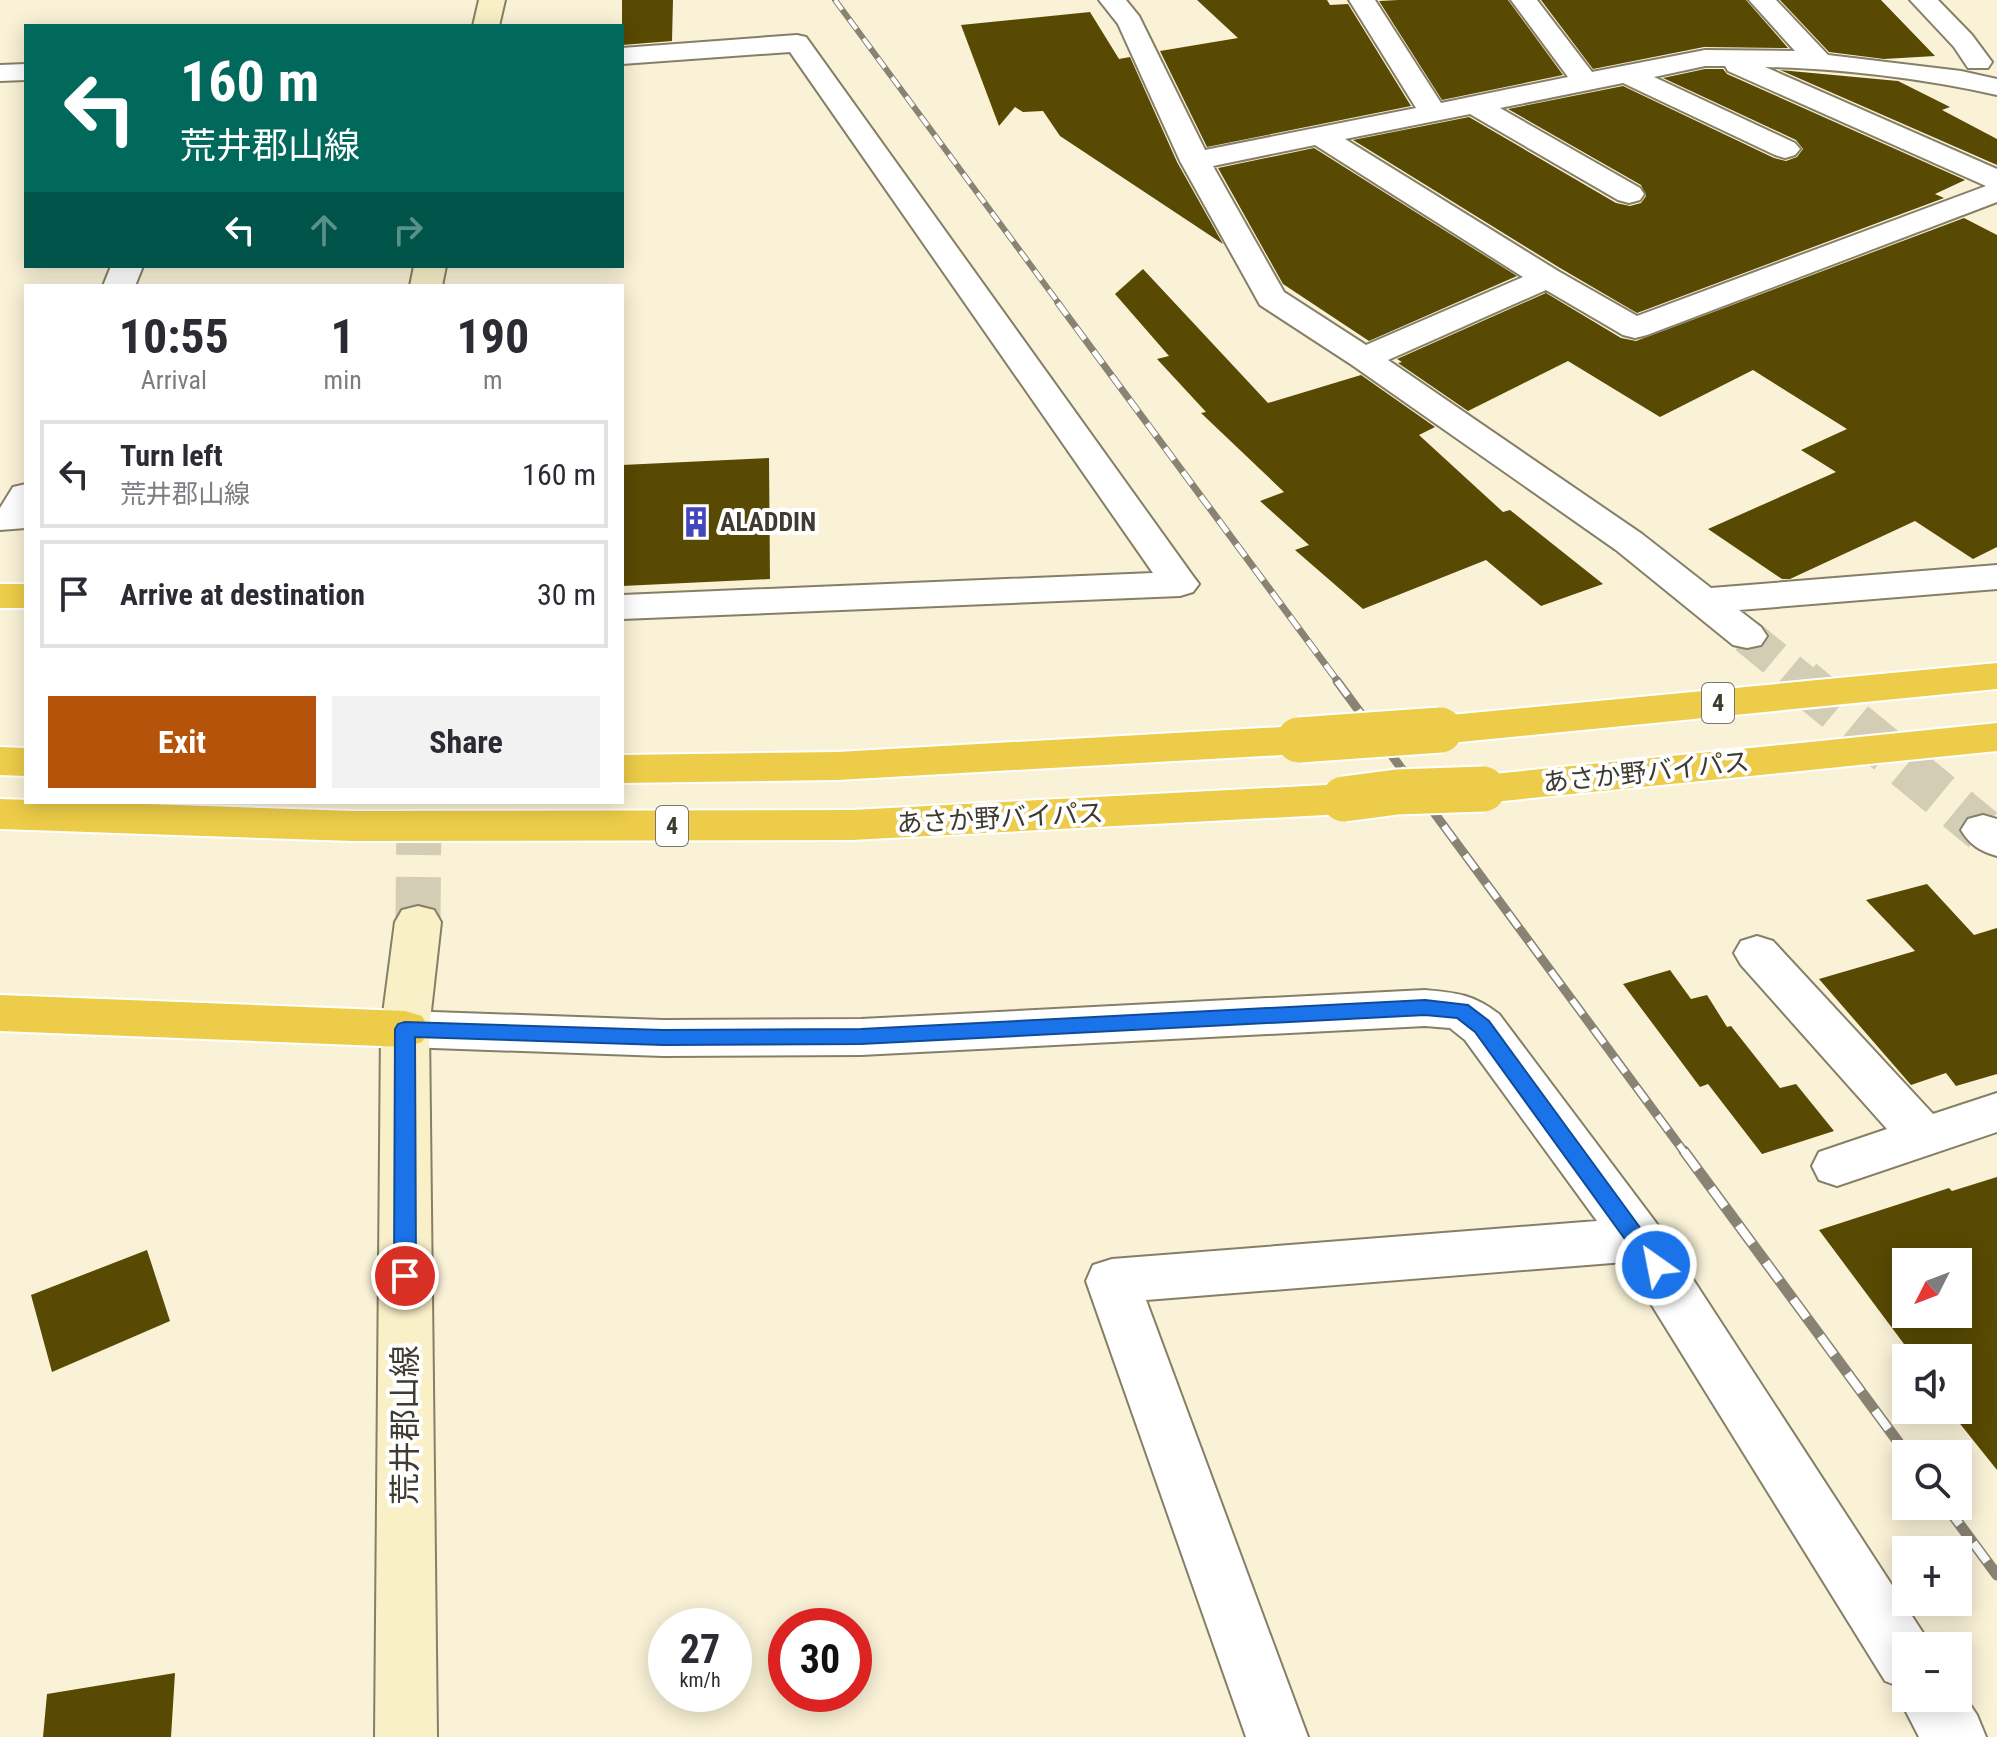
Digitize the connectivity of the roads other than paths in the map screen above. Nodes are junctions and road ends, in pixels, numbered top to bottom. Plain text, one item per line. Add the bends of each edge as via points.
1 (492, 0) edge
2 (1112, 0) edge
3 (1362, 0) edge
4 (1524, 0) edge
5 (1762, 0) edge
6 (1923, 0) edge
7 (486, 24) edge
8 (624, 56) edge
9 (1721, 57) junction
10 (1820, 62) junction
11 (1979, 65) edge
12 (24, 72) edge
13 (0, 73) edge
14 (1626, 74) junction
15 (1584, 80) junction
16 (1997, 87) edge
17 (1473, 104) junction
18 (1433, 113) junction
19 (1318, 135) junction
20 (1785, 149) dead end
21 (1195, 161) junction
22 (1997, 180) edge
23 (1997, 192) edge
24 (1629, 194) dead end
25 (1547, 278) junction
26 (1364, 358) junction
27 (24, 500) edge
28 (0, 519) edge
29 (1997, 577) edge
30 (0, 596) edge
31 (24, 596) edge
32 (1702, 601) junction
33 (624, 607) edge
34 (1747, 636) tunnel mouth
35 (1997, 676) edge
36 (1997, 737) edge
37 (0, 761) edge
38 (24, 762) edge
39 (624, 769) edge
40 (0, 814) edge
41 (418, 922) tunnel mouth
42 (1757, 953) dead end
43 (0, 1013) edge
44 (405, 1029) junction
45 (1997, 1112) edge
46 (1924, 1137) junction
47 (1837, 1166) dead end
48 (1639, 1239) junction
49 (1892, 1638) edge
50 (1939, 1712) edge
51 (406, 1737) edge
52 (1277, 1737) edge
53 (1955, 1737) edge

1 - 7 main road
2 - 21 street via 1130,22
3 - 18 street
4 - 15 street
5 - 10 street
6 - 11 street
8 - 33 street via 797,43 1180,584
9 - 10 street
9 - 14 street
9 - 22 street
10 - 11 street
11 - 16 street
12 - 13 street
14 - 15 street
14 - 20 street
15 - 17 street
17 - 18 street
17 - 24 street
18 - 19 street
19 - 21 street
19 - 25 street
21 - 26 street via 1271,298
23 - 25 street via 1635,328
25 - 26 street
26 - 32 street via 1629,542
27 - 28 street via 15,520
29 - 32 street
30 - 31 highway
32 - 34 street
35 - 39 highway, 4, bridge via 1299,740 837,766
36 - 40 highway, あさか野バイパス / 4, bridge via 1483,789 852,825 353,826
37 - 38 highway
41 - 44 main road, 荒井郡山線
42 - 46 street
43 - 44 highway
44 - 48 street via 663,1038 861,1037 1450,1008 1482,1027
44 - 51 main road, 荒井郡山線
45 - 46 street
46 - 47 street
48 - 49 street
48 - 52 street via 1112,1281
50 - 53 street

